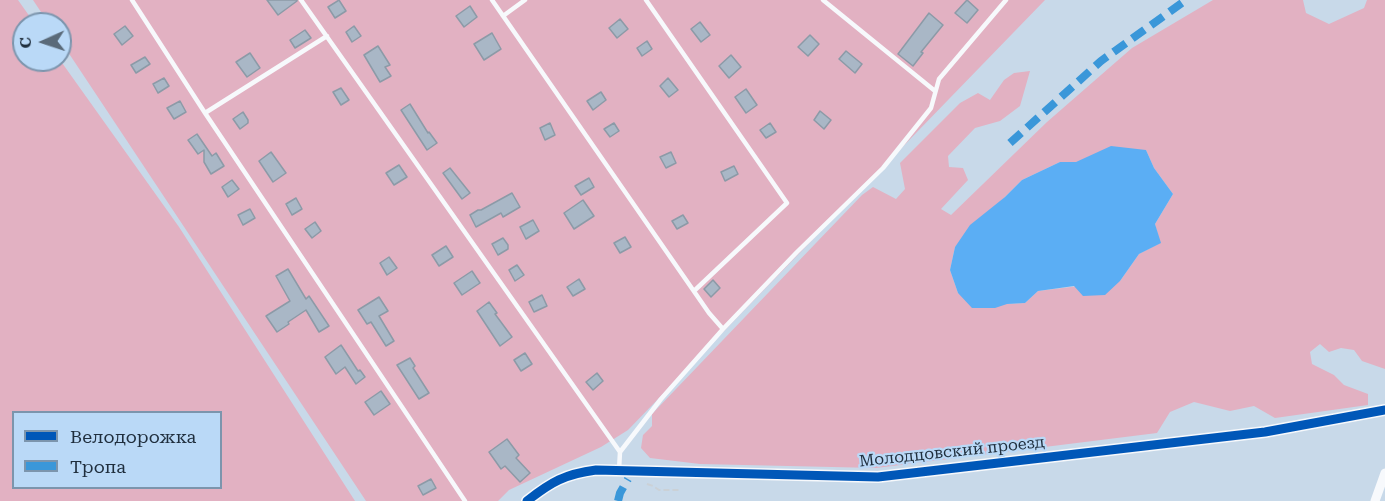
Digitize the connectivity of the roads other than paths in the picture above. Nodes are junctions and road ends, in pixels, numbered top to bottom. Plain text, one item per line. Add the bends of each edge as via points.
1 (132, 0) edge
2 (301, 0) edge
3 (492, 0) edge
4 (525, 0) edge
5 (646, 0) edge
6 (823, 0) edge
7 (1006, 0) edge
8 (503, 16) junction
9 (327, 36) junction
10 (935, 92) junction
11 (206, 113) junction
12 (694, 291) junction
13 (723, 329) junction
14 (1385, 410) edge
15 (620, 452) junction
16 (619, 470) junction
17 (1385, 473) edge
18 (465, 501) edge
19 (527, 501) edge
20 (1375, 501) edge

1 - 11 lane
2 - 9 lane
3 - 8 lane
4 - 8 lane
5 - 12 lane via 787,203
6 - 10 lane
7 - 10 lane via 939,79
8 - 12 lane
9 - 11 lane
9 - 15 lane
10 - 13 lane via 931,108 883,168
11 - 18 lane
12 - 13 lane
13 - 15 lane
14 - 16 street, Молодцовский проезд via 1265,432 878,477
15 - 16 lane
16 - 19 street, Молодцовский проезд via 596,470 559,479
17 - 20 street

